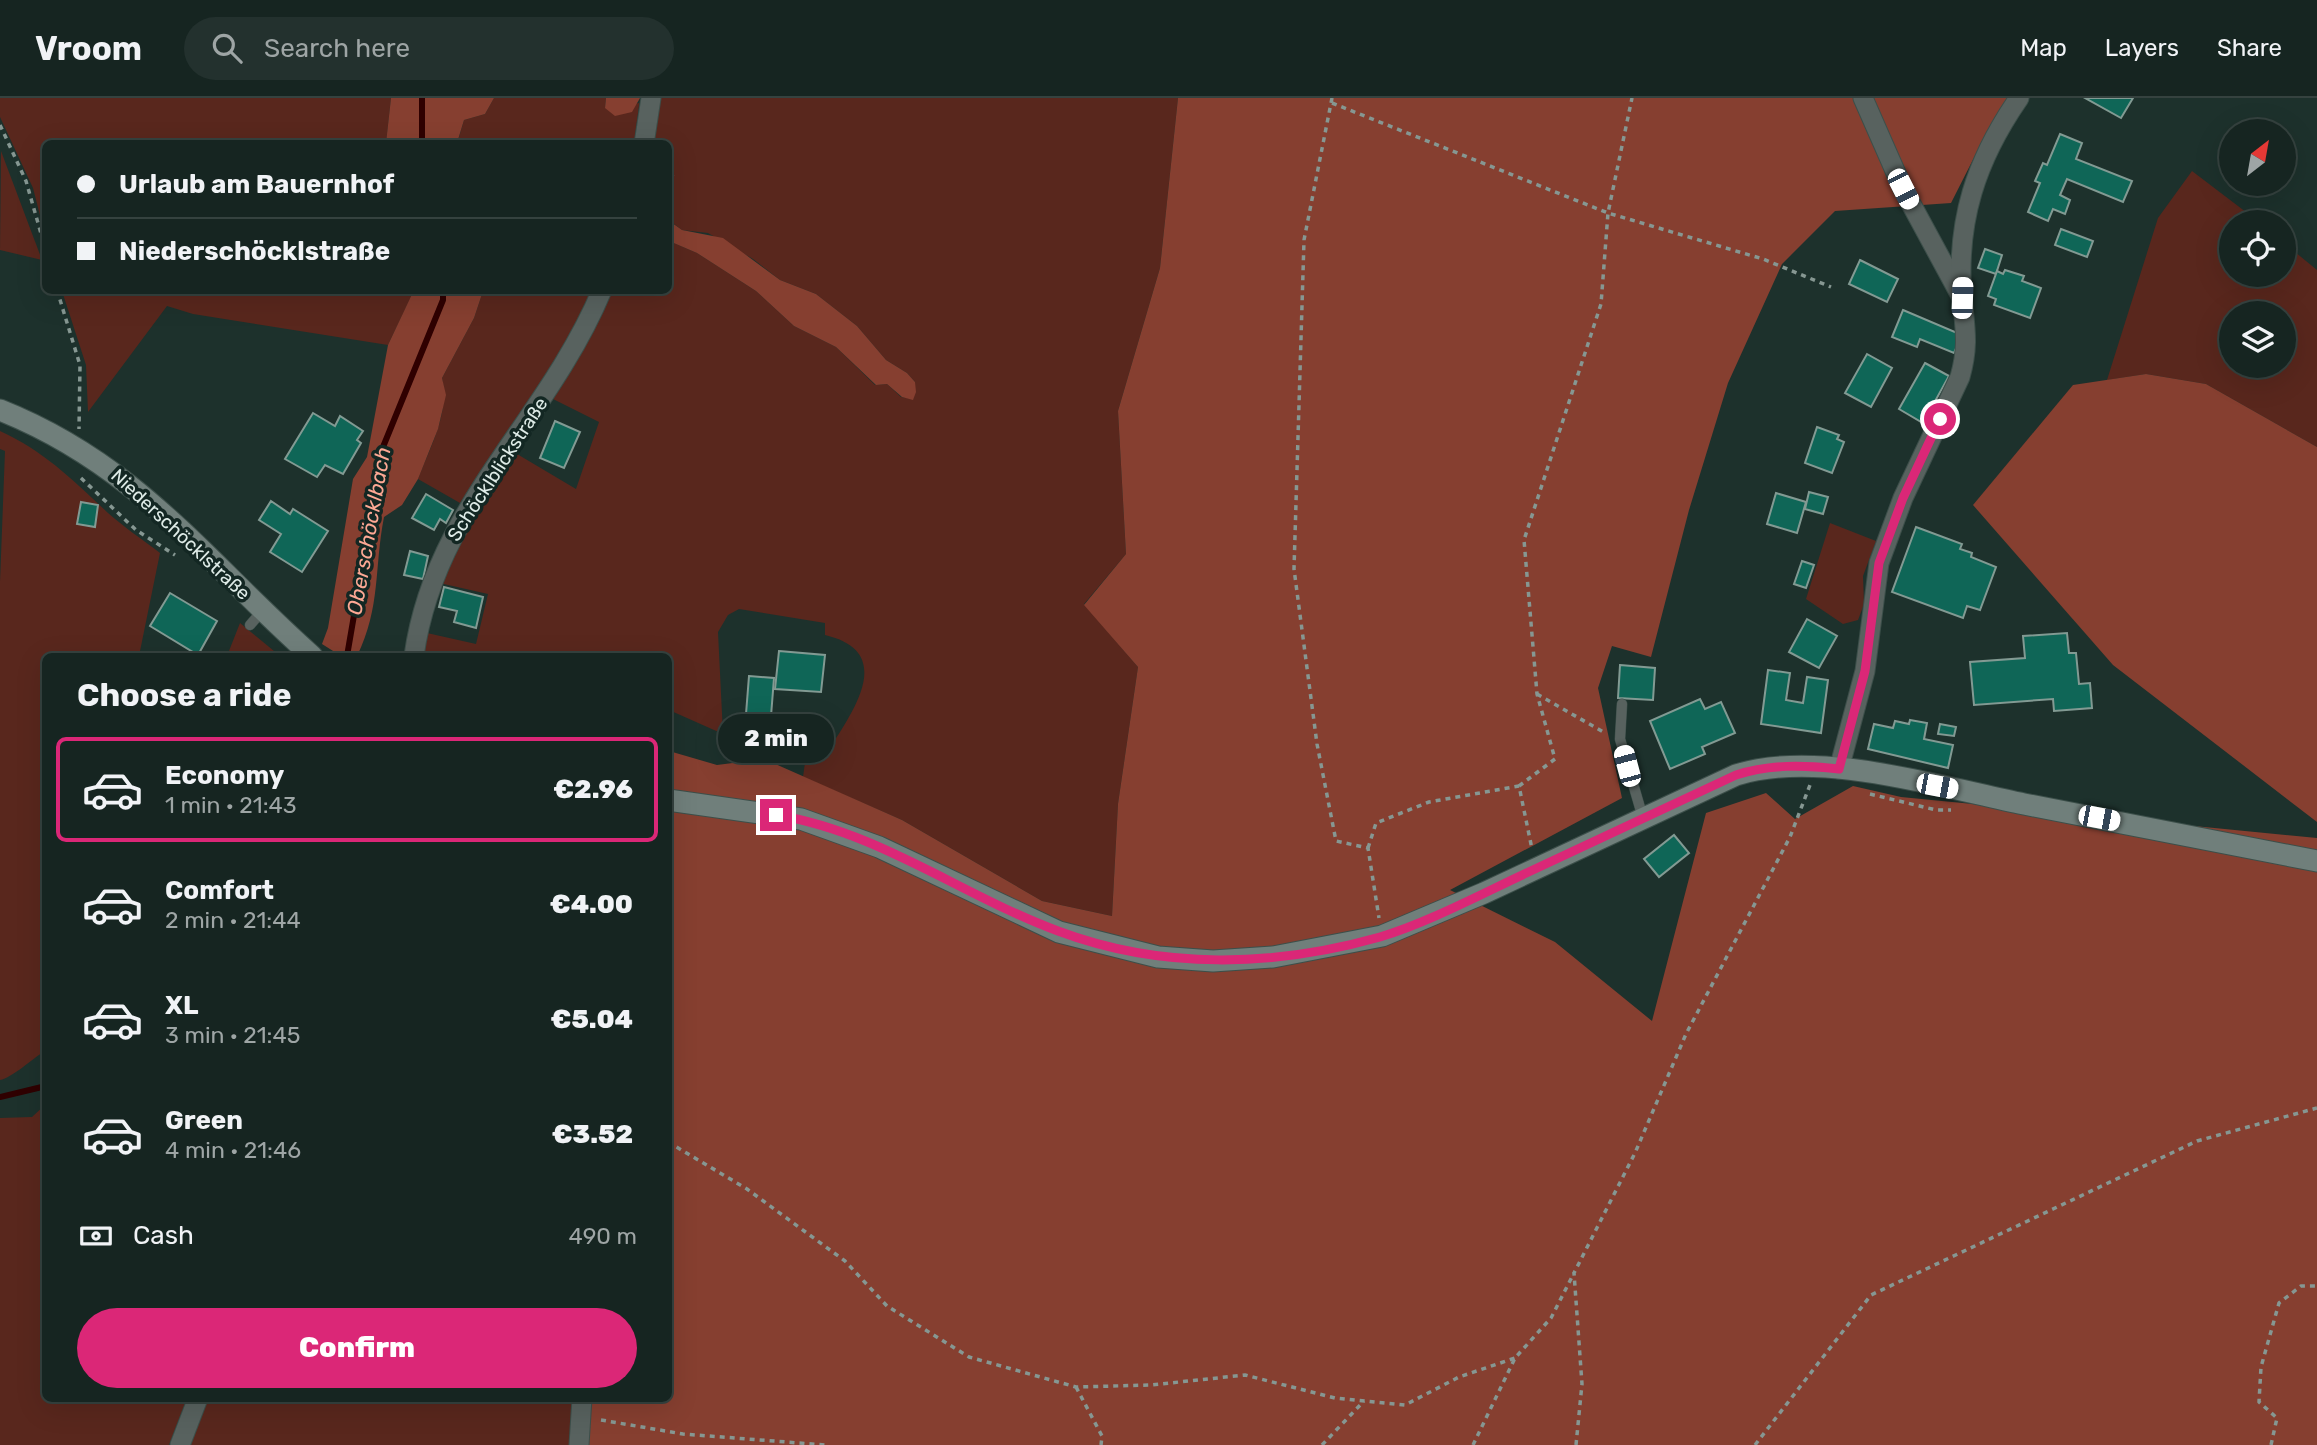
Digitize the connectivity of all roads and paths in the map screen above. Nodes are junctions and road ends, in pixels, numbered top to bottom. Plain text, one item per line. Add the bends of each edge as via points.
1 (651, 98) edge
2 (1632, 98) edge
3 (1863, 98) edge
4 (2019, 98) edge
5 (1332, 100) edge
6 (0, 125) edge
7 (645, 140) edge
8 (1608, 213) junction
9 (42, 237) edge
10 (1964, 241) junction
11 (1935, 251) junction
12 (1832, 287) dead end
13 (58, 294) edge
14 (600, 294) edge
15 (1962, 298) junction
16 (0, 410) edge
17 (77, 447) junction
18 (178, 557) dead end
19 (308, 653) edge
20 (415, 653) edge
21 (1537, 694) junction
22 (1622, 704) dead end
23 (1620, 739) junction
24 (1839, 769) junction
25 (1798, 781) dead end
26 (1519, 786) junction
27 (672, 801) edge
28 (1643, 818) junction
29 (1368, 848) junction
30 (2317, 861) edge
31 (1536, 869) junction
32 (1382, 936) junction
33 (2317, 1108) edge
34 (672, 1144) edge
35 (1574, 1273) junction
36 (2317, 1286) edge
37 (1516, 1358) junction
38 (1076, 1387) junction
39 (1364, 1401) junction
40 (196, 1402) edge
41 (582, 1407) edge
42 (180, 1445) edge
43 (579, 1445) edge
44 (825, 1445) edge
45 (1101, 1445) edge
46 (1322, 1445) edge
47 (1474, 1445) edge
48 (1576, 1445) edge
49 (1755, 1445) edge
50 (2271, 1445) edge

1 - 7 street
2 - 8 path
3 - 11 street
4 - 10 street via 1996,132 1972,185
5 - 8 path
5 - 29 path via 1304,240 1294,569 1317,744 1336,841
6 - 9 path via 26,181
8 - 12 path via 1763,259
8 - 21 path via 1601,304 1524,540
10 - 11 street
10 - 15 street
11 - 15 street
13 - 17 path via 79,365
14 - 20 street, Schöcklblickstraße via 562,371 448,542 428,588
15 - 24 street via 1966,358 1879,563 1865,671
16 - 17 main road, Niederschöcklstraße
17 - 18 path via 71,468 136,530
17 - 19 main road, Niederschöcklstraße via 152,503 257,617
21 - 23 path
21 - 26 path via 1555,759
22 - 23 lane
23 - 28 lane
24 - 28 main road via 1760,768
24 - 30 main road
25 - 35 path via 1812,781 1790,837 1686,1034 1635,1153
26 - 29 path via 1429,802 1376,823
26 - 31 path
27 - 32 main road via 801,819 880,847 1059,932 1158,957 1213,961 1273,957
28 - 31 main road
29 - 32 path
31 - 32 main road
33 - 49 path via 2197,1141 1871,1295
34 - 38 path via 747,1189 845,1261 887,1306 969,1357
35 - 37 path via 1552,1318
35 - 48 path via 1583,1384
36 - 50 path via 2301,1286 2279,1303 2261,1367 2259,1402 2277,1418
37 - 39 path via 1459,1377 1405,1405
37 - 47 path
38 - 39 path via 1245,1375
38 - 45 path via 1102,1436
39 - 46 path
40 - 42 street
41 - 43 street
41 - 44 path via 682,1434

